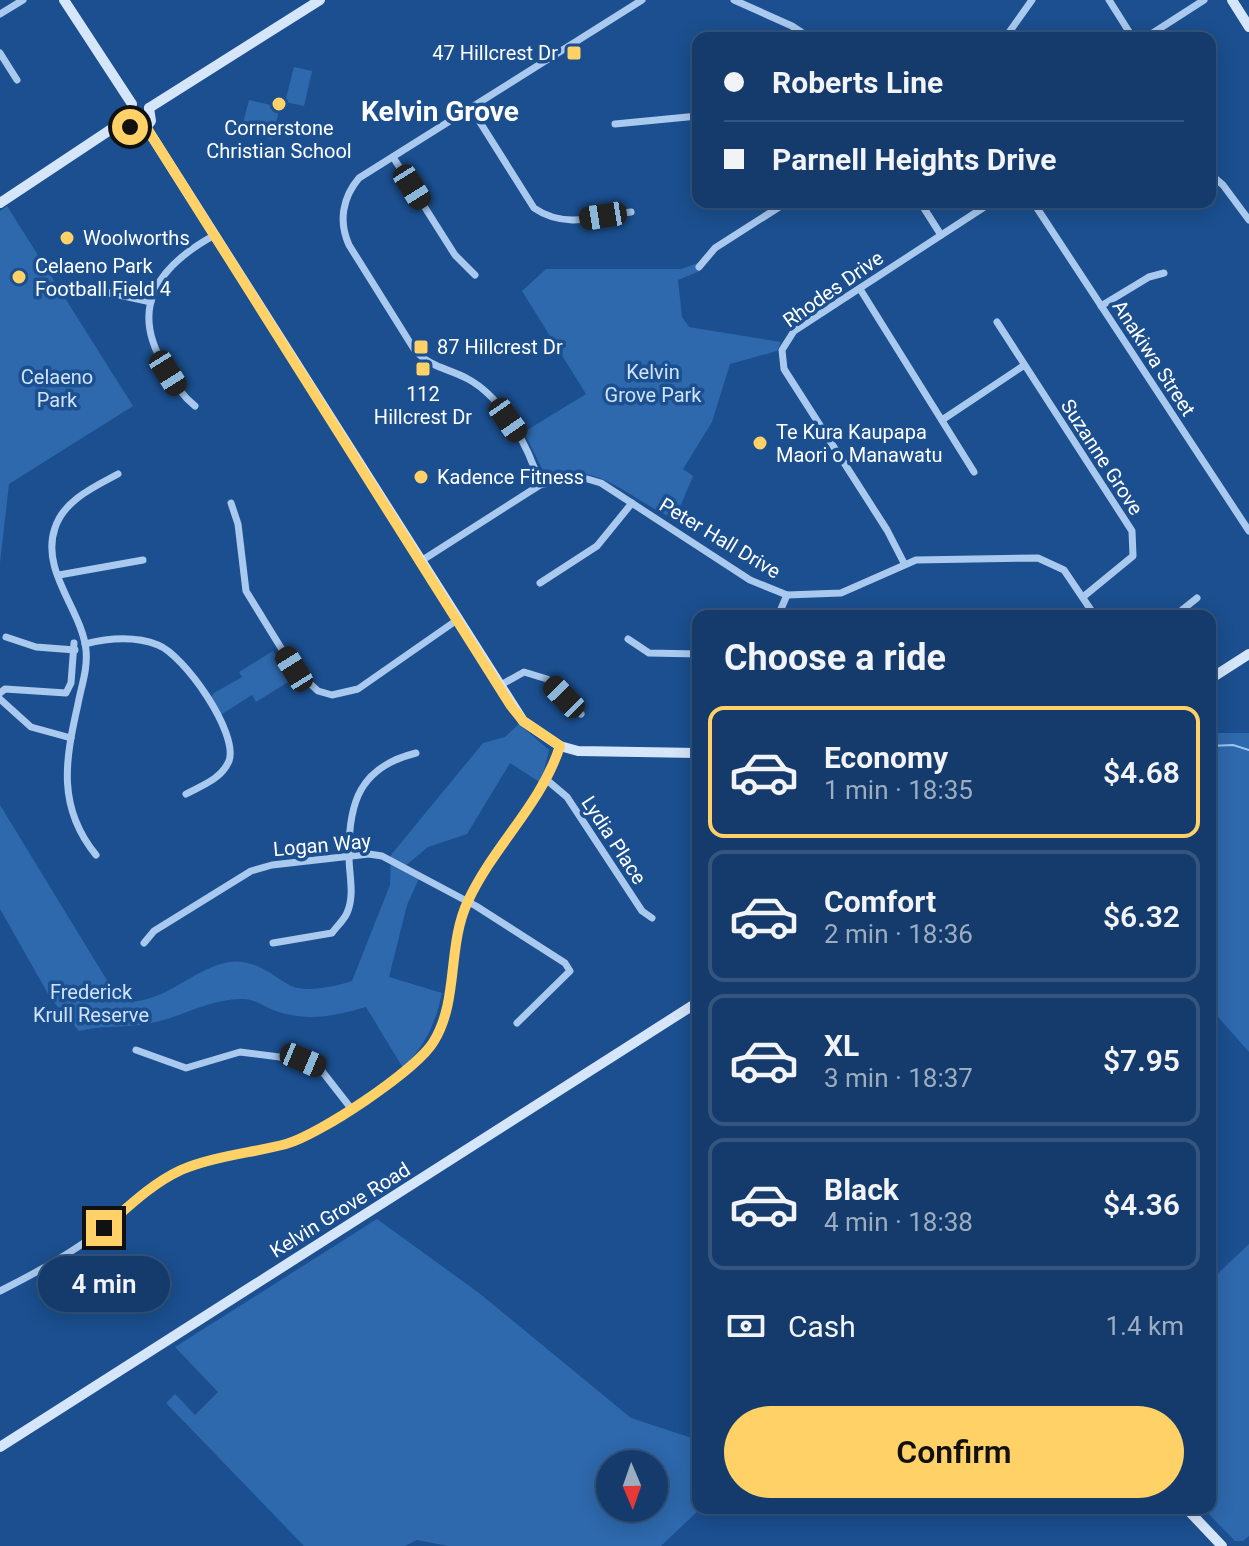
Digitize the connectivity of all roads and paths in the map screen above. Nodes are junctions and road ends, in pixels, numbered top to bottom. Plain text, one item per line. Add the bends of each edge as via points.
1 (23, 0) edge
2 (64, 0) edge
3 (320, 0) edge
4 (642, 0) edge
5 (736, 0) edge
6 (1032, 0) edge
7 (1109, 0) edge
8 (1204, 0) edge
9 (1232, 0) edge
10 (0, 14) edge
11 (1249, 27) edge
12 (801, 32) edge
13 (1009, 32) edge
14 (1129, 32) edge
15 (1154, 32) edge
16 (0, 53) edge
17 (17, 80) dead end
18 (132, 104) junction
19 (149, 108) junction
20 (471, 108) junction
21 (692, 117) edge
22 (125, 120) junction
23 (615, 124) dead end
24 (146, 127) junction
25 (393, 157) junction
26 (1216, 179) edge
27 (0, 203) edge
28 (778, 208) edge
29 (924, 208) edge
30 (983, 208) edge
31 (1037, 208) edge
32 (631, 212) dead end
33 (1249, 220) edge
34 (941, 235) junction
35 (213, 236) junction
36 (699, 267) dead end
37 (1164, 273) dead end
38 (475, 275) dead end
39 (860, 289) junction
40 (101, 291) dead end
41 (151, 302) junction
42 (1101, 306) junction
43 (997, 322) dead end
44 (1023, 366) junction
45 (195, 406) dead end
46 (942, 420) junction
47 (974, 472) dead end
48 (118, 474) dead end
49 (540, 485) junction
50 (231, 503) dead end
51 (632, 503) junction
52 (1249, 531) edge
53 (143, 560) dead end
54 (421, 561) junction
55 (904, 563) junction
56 (59, 575) junction
57 (540, 583) dead end
58 (787, 595) junction
59 (1083, 597) junction
60 (1197, 598) dead end
61 (781, 610) edge
62 (1091, 610) edge
63 (1182, 610) edge
64 (457, 620) junction
65 (6, 637) dead end
66 (628, 639) dead end
67 (85, 644) junction
68 (692, 654) edge
69 (1249, 654) edge
70 (1216, 671) edge
71 (499, 686) junction
72 (0, 696) edge
73 (581, 714) dead end
74 (71, 738) junction
75 (560, 746) junction
76 (416, 753) dead end
77 (692, 753) edge
78 (548, 781) junction
79 (186, 794) dead end
80 (96, 855) dead end
81 (349, 856) junction
82 (467, 902) junction
83 (652, 918) dead end
84 (144, 943) dead end
85 (273, 943) dead end
86 (692, 1006) edge
87 (517, 1023) dead end
88 (136, 1050) dead end
89 (350, 1107) junction
90 (0, 1291) edge
91 (0, 1447) edge
92 (1192, 1514) edge
93 (1222, 1546) edge

1 - 10 street
2 - 18 main road
3 - 19 main road
4 - 20 street
5 - 12 street
6 - 13 street
7 - 14 street
8 - 15 street
9 - 11 main road
16 - 17 street
18 - 19 main road
18 - 22 main road
19 - 24 main road via 151,121
20 - 25 street
20 - 32 street via 534,208 547,217 562,222
21 - 23 street
22 - 24 main road via 134,129
22 - 27 main road
24 - 35 main road
25 - 38 street via 455,255
25 - 49 street via 352,187 344,207 346,237 421,357 477,384 493,401 524,444
26 - 33 street
28 - 36 street via 715,248
29 - 34 street
30 - 34 street, Rhodes Drive
31 - 42 street, Anakiwa Street
34 - 39 street, Rhodes Drive
35 - 41 street via 178,257
35 - 54 main road
37 - 42 street
39 - 46 street
39 - 55 street, Rhodes Drive via 794,331 782,359
40 - 41 street
41 - 45 street via 148,329 154,348 183,396
42 - 52 street, Anakiwa Street
43 - 44 street, Suzanne Grove
44 - 46 street
44 - 59 street, Suzanne Grove via 1132,531 1133,556
46 - 47 street
48 - 56 street via 80,495 60,516 53,531
49 - 51 street, Peter Hall Drive via 568,476 591,479
49 - 54 street, Peter Hall Drive
50 - 64 street via 246,591 294,669 318,691 332,695 358,689
51 - 57 street via 597,546
51 - 58 street, Peter Hall Drive via 750,580
53 - 56 street
54 - 64 main road
55 - 58 street, Peter Hall Drive via 841,593
55 - 59 street, Peter Hall Drive via 1038,558 1064,570
56 - 67 street
58 - 61 street
59 - 62 street, Peter Hall Drive
60 - 63 street
64 - 71 main road
65 - 72 street via 36,647 75,647 66,693 5,689
66 - 68 street via 649,653
67 - 74 street via 83,686
67 - 79 street via 125,639 160,645 177,655 222,721 229,737 228,761 219,777
69 - 70 main road
71 - 73 street via 524,672 547,679
71 - 75 main road via 523,721
72 - 74 street via 31,727
74 - 80 street via 67,797 75,823
75 - 77 main road via 598,753
75 - 78 street
76 - 81 street via 399,757 366,778 355,804
78 - 82 street
78 - 83 street, Lydia Place via 567,797 642,911
81 - 82 street, Logan Way via 382,856
81 - 84 street, Logan Way via 251,871 154,931
81 - 85 street via 347,914 332,933
82 - 87 street, Logan Way via 570,971
82 - 89 street via 434,1042 407,1071
86 - 91 main road, Kelvin Grove Road
88 - 89 street via 186,1068 240,1052 303,1060 318,1066
89 - 90 street via 289,1143 169,1176 60,1260
92 - 93 main road

